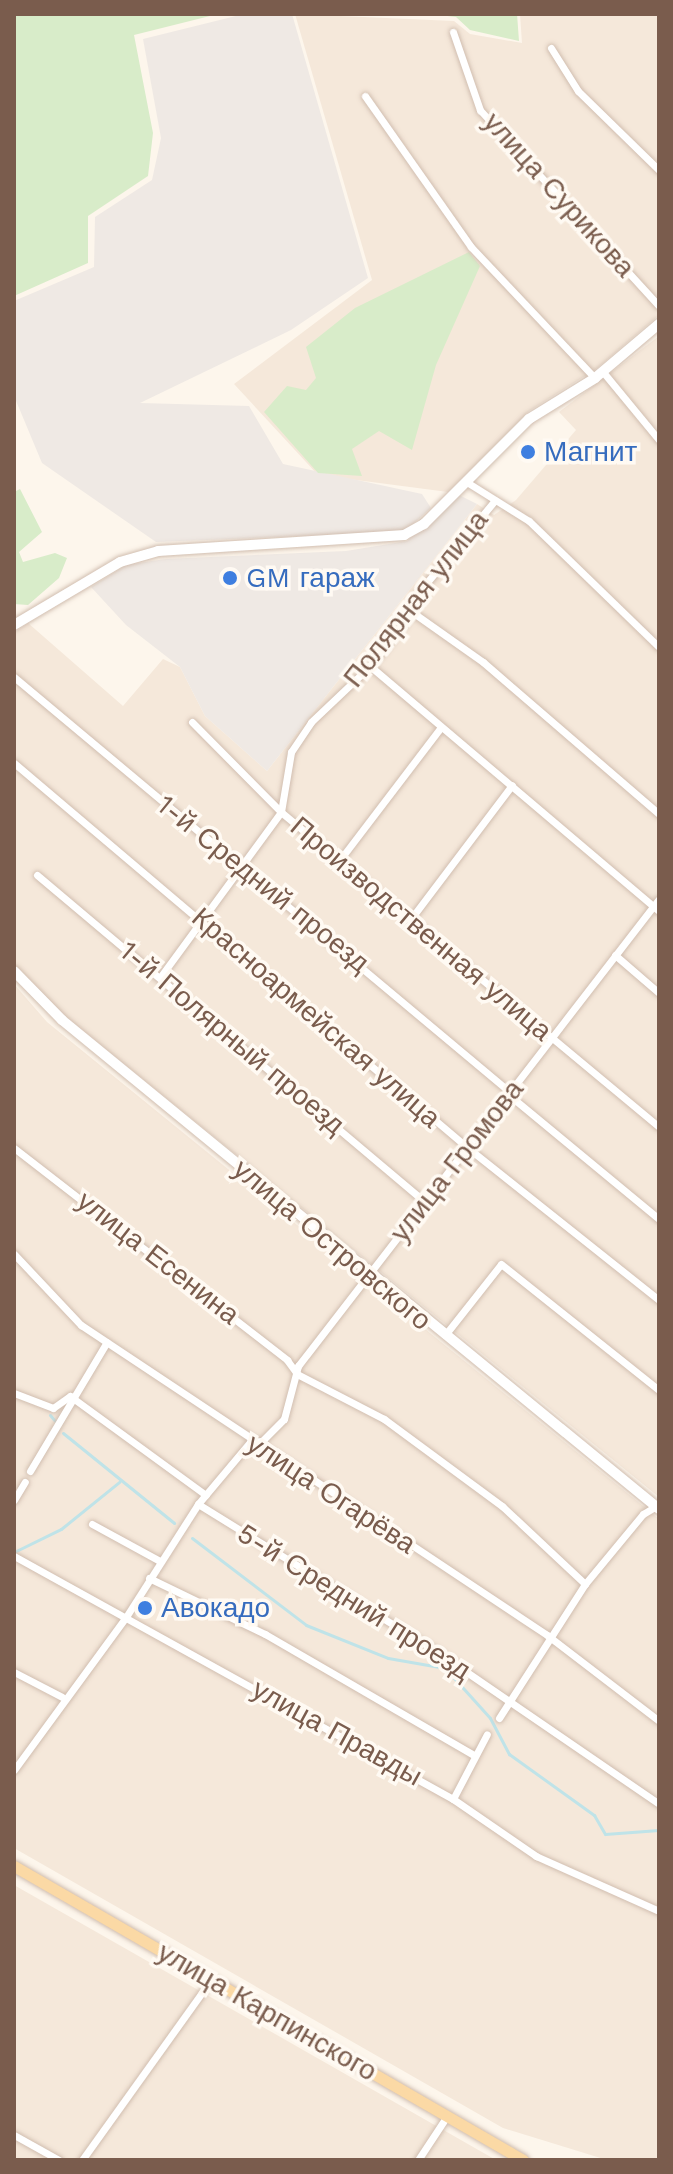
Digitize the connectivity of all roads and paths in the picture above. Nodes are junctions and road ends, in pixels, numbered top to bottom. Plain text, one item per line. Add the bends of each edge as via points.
1 (453, 32) dead end
2 (551, 48) dead end
3 (365, 96) dead end
4 (659, 170) edge
5 (659, 306) edge
6 (659, 324) edge
7 (599, 375) junction
8 (659, 440) edge
9 (465, 481) junction
10 (495, 500) junction
11 (412, 612) junction
12 (14, 625) edge
13 (659, 647) edge
14 (370, 666) junction
15 (14, 677) edge
16 (192, 722) dead end
17 (441, 727) junction
18 (14, 763) edge
19 (512, 785) junction
20 (281, 812) junction
21 (659, 814) edge
22 (339, 861) junction
23 (239, 869) junction
24 (37, 875) dead end
25 (659, 899) edge
26 (656, 909) edge
27 (202, 919) junction
28 (410, 920) junction
29 (615, 955) junction
30 (14, 971) edge
31 (161, 976) junction
32 (659, 993) edge
33 (551, 1038) junction
34 (510, 1094) junction
35 (659, 1127) edge
36 (14, 1148) edge
37 (468, 1148) junction
38 (425, 1202) junction
39 (659, 1219) edge
40 (14, 1254) edge
41 (369, 1275) junction
42 (659, 1300) edge
43 (444, 1337) junction
44 (107, 1342) junction
45 (297, 1374) junction
46 (659, 1390) edge
47 (14, 1393) edge
48 (70, 1396) junction
49 (250, 1442) junction
50 (30, 1471) dead end
51 (25, 1482) dead end
52 (206, 1495) junction
53 (14, 1500) edge
54 (198, 1504) junction
55 (658, 1507) edge
56 (92, 1524) dead end
57 (14, 1556) edge
58 (160, 1561) junction
59 (149, 1578) junction
60 (585, 1584) junction
61 (126, 1617) junction
62 (547, 1635) junction
63 (14, 1672) edge
64 (62, 1697) junction
65 (509, 1702) junction
66 (499, 1718) dead end
67 (659, 1721) edge
68 (487, 1734) dead end
69 (14, 1747) edge
70 (24, 1752) junction
71 (474, 1755) junction
72 (14, 1770) edge
73 (453, 1799) junction
74 (659, 1804) edge
75 (14, 1866) edge
76 (659, 1911) edge
77 (211, 1980) junction
78 (447, 2116) junction
79 (14, 2135) edge
80 (525, 2159) edge
81 (59, 2160) edge
82 (82, 2160) edge
83 (418, 2160) edge

1 - 5 street, улица Сурикова via 480,110
2 - 4 street via 578,91
3 - 7 street via 471,247
6 - 7 street
7 - 8 street
7 - 9 street via 529,419
9 - 10 street
9 - 12 street via 424,524 404,535 345,543 158,551 120,562
10 - 11 street, Полярная улица via 414,598
10 - 13 street via 529,521
11 - 14 street, Полярная улица
11 - 21 street via 483,662
14 - 17 street
14 - 20 street, Полярная улица via 311,722 291,752
15 - 23 street, 1-й Средний проезд
16 - 20 street, Производственная улица
17 - 19 street
17 - 22 street
18 - 27 street, Красноармейская улица
19 - 26 street
19 - 28 street
20 - 22 street, Производственная улица
20 - 23 street, Полярная улица
22 - 28 street, Производственная улица
23 - 27 street, Полярная улица
23 - 34 street, 1-й Средний проезд via 345,950
24 - 31 street, 1-й Полярный проезд
25 - 26 street, улица Громова
26 - 29 street, улица Громова
27 - 31 street, Полярная улица
27 - 37 street, Красноармейская улица
28 - 33 street, Производственная улица
29 - 32 street
29 - 33 street, улица Громова
30 - 41 street, улица Островского via 62,1020
31 - 38 street, 1-й Полярный проезд
33 - 34 street, улица Громова
33 - 35 street, Производственная улица
34 - 37 street, улица Громова
34 - 39 street, 1-й Средний проезд
36 - 45 street, улица Есенина via 287,1360
37 - 38 street, улица Громова
37 - 42 street, Красноармейская улица
38 - 41 street, улица Громова
40 - 44 street, улица Огарёва via 39,1274 81,1325
41 - 43 street, улица Островского
41 - 45 street, улица Громова
43 - 46 street via 501,1264
43 - 55 street, улица Островского
44 - 48 street
44 - 49 street, улица Огарёва
45 - 49 street, улица Громова via 284,1419 262,1441
45 - 60 street, улица Есенина via 384,1419 502,1506
47 - 48 street via 53,1408
48 - 50 street
48 - 52 street
49 - 52 street, улица Громова
49 - 62 street, улица Огарёва
51 - 53 street
52 - 54 street, улица Громова
54 - 58 street, улица Громова
54 - 65 street, 5-й Средний проезд
55 - 60 street via 643,1514
56 - 58 street
57 - 61 street, улица Правды
58 - 59 street, улица Громова
59 - 61 street, улица Громова
59 - 71 street via 265,1634
60 - 62 street
61 - 64 street, улица Громова
61 - 73 street, улица Правды
62 - 65 street via 548,1646
62 - 67 street, улица Огарёва
63 - 64 street
64 - 70 street, улица Громова
65 - 66 street
65 - 74 street, 5-й Средний проезд
68 - 71 street
69 - 70 street
70 - 72 street, улица Громова
71 - 73 street
73 - 76 street, улица Правды via 536,1856
75 - 77 main road, улица Карпинского
77 - 78 main road, улица Карпинского
77 - 82 street
78 - 80 main road, улица Карпинского
78 - 83 street
79 - 81 street

